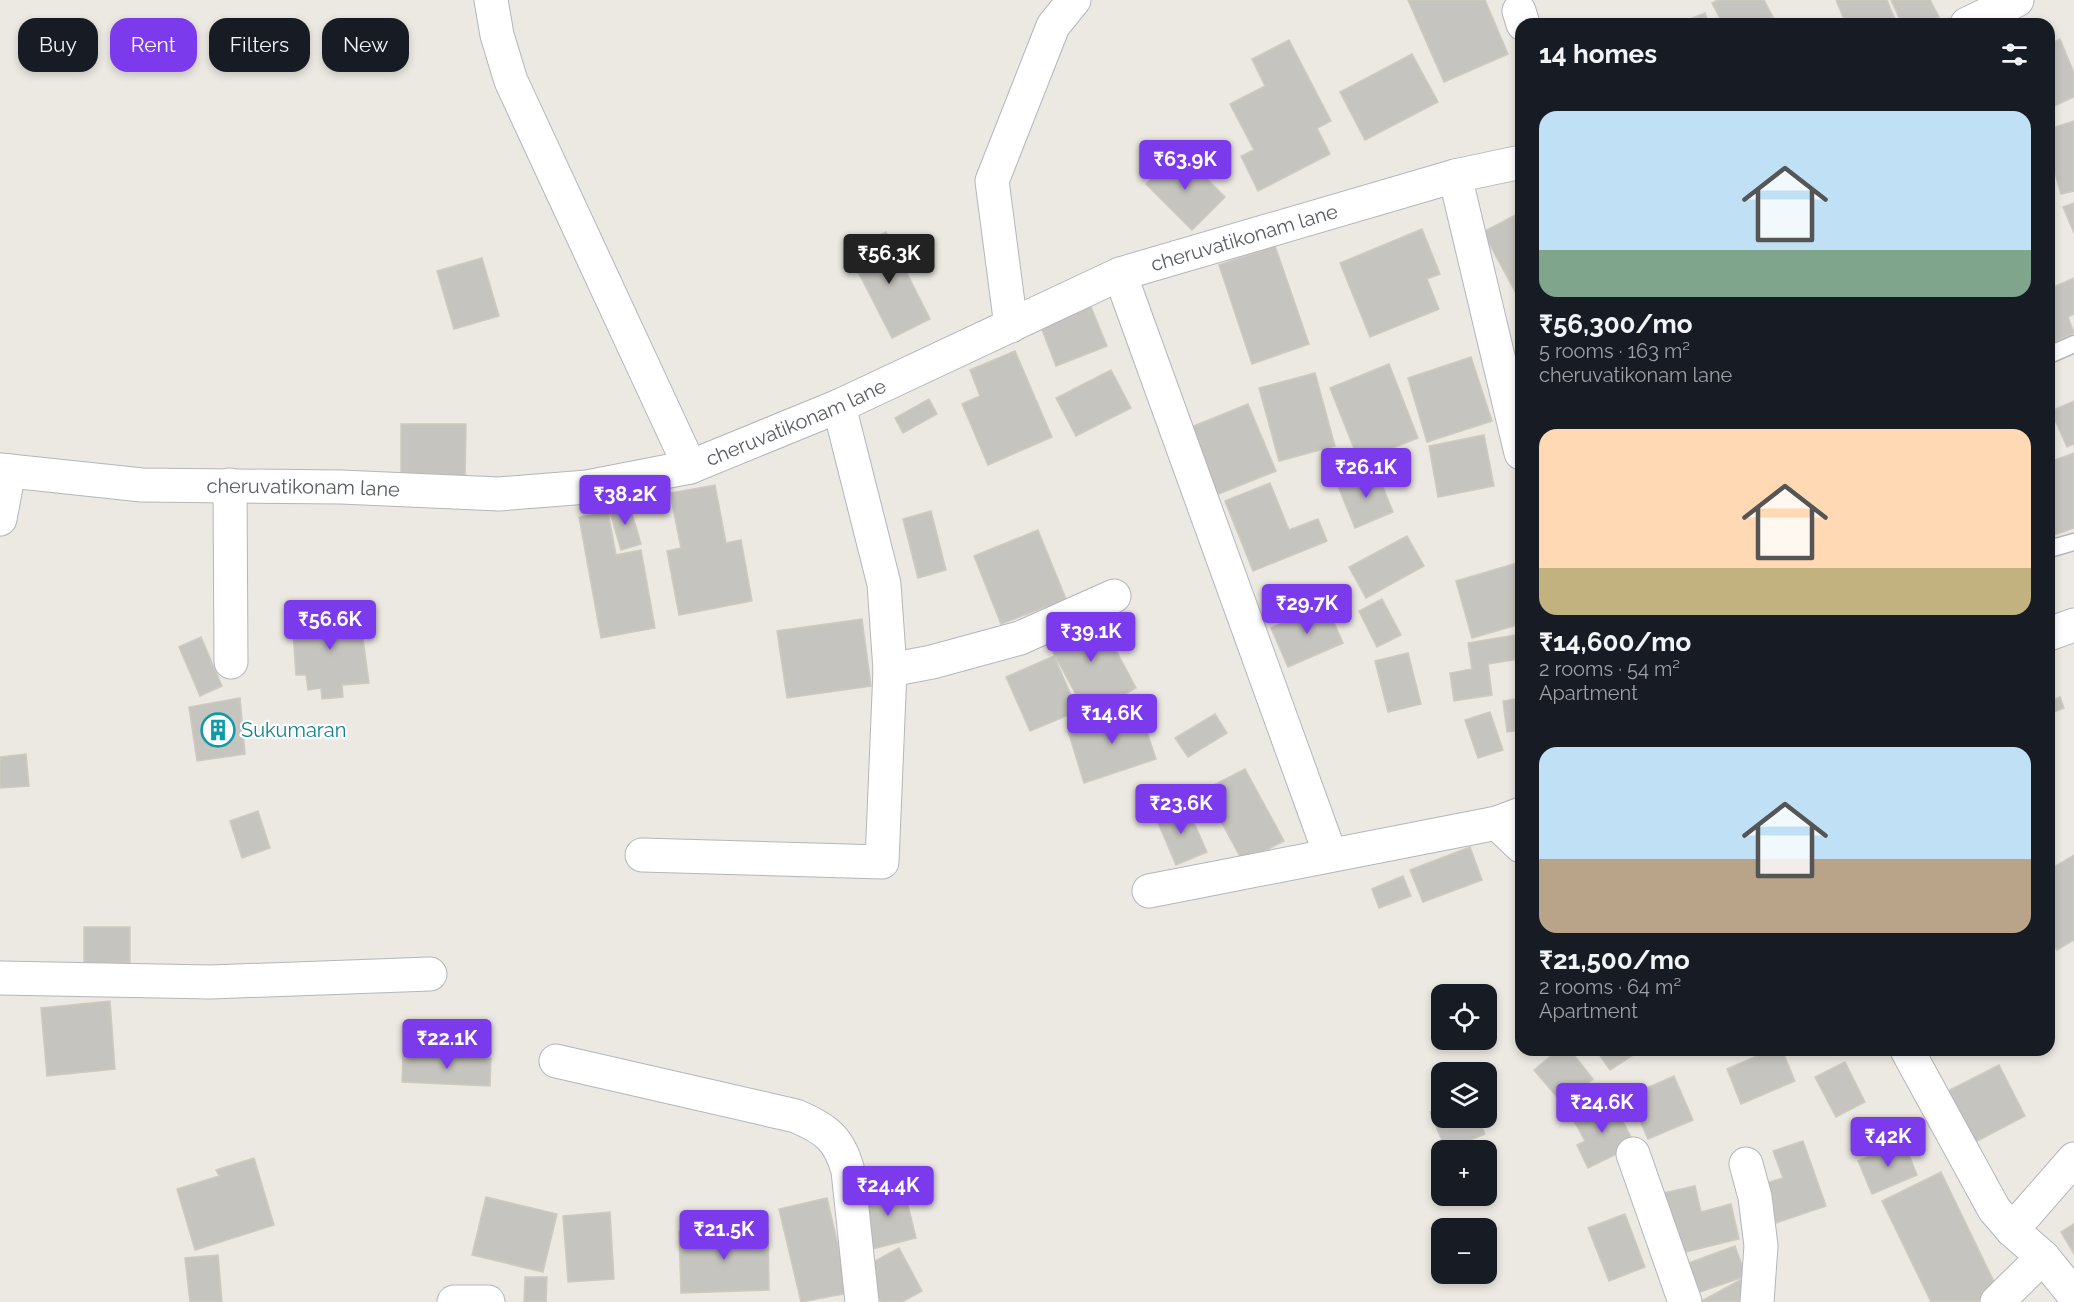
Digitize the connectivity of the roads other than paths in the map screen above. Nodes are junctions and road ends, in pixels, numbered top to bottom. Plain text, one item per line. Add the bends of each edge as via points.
1 (491, 0) edge
2 (1074, 0) edge
3 (2017, 0) edge
4 (1980, 18) edge
5 (1515, 163) edge
6 (1455, 176) junction
7 (1120, 274) junction
8 (1011, 326) junction
9 (2074, 344) edge
10 (2055, 352) edge
11 (839, 406) junction
12 (1515, 428) edge
13 (690, 467) junction
14 (5, 471) edge
15 (230, 485) junction
16 (0, 519) edge
17 (2074, 542) edge
18 (2055, 547) edge
19 (1114, 596) dead end
20 (2074, 625) edge
21 (2055, 632) edge
22 (231, 663) dead end
23 (890, 670) junction
24 (1509, 818) edge
25 (1515, 832) edge
26 (1330, 854) junction
27 (642, 855) dead end
28 (1149, 891) dead end
29 (430, 975) dead end
30 (0, 978) edge
31 (1910, 1056) edge
32 (556, 1060) dead end
33 (1633, 1154) dead end
34 (2074, 1159) edge
35 (1746, 1164) dead end
36 (2012, 1230) junction
37 (2043, 1257) junction
38 (2074, 1295) edge
39 (862, 1302) edge
40 (1685, 1302) edge
41 (1756, 1302) edge
42 (1997, 1302) edge

1 - 13 street via 511,81
2 - 8 street via 1053,26 992,181
3 - 4 street
5 - 6 street, cheruvatikonam lane
6 - 7 street, cheruvatikonam lane
6 - 12 street
7 - 8 street, cheruvatikonam lane
7 - 26 street
8 - 11 street, cheruvatikonam lane
9 - 10 lane
11 - 13 street, cheruvatikonam lane
11 - 23 street via 884,584
13 - 15 street, cheruvatikonam lane via 587,487 499,494
14 - 15 street, cheruvatikonam lane via 142,485
14 - 16 street
15 - 22 street
17 - 18 lane
19 - 23 street via 1020,638
20 - 21 street
23 - 27 street via 882,862
24 - 25 street
24 - 26 street
26 - 28 street
29 - 30 street via 211,982
31 - 36 street via 1983,1191
32 - 39 street via 796,1116 821,1127 836,1141 848,1171
33 - 40 street
34 - 36 street
35 - 41 street via 1761,1246
36 - 37 street
37 - 38 street
37 - 42 street

